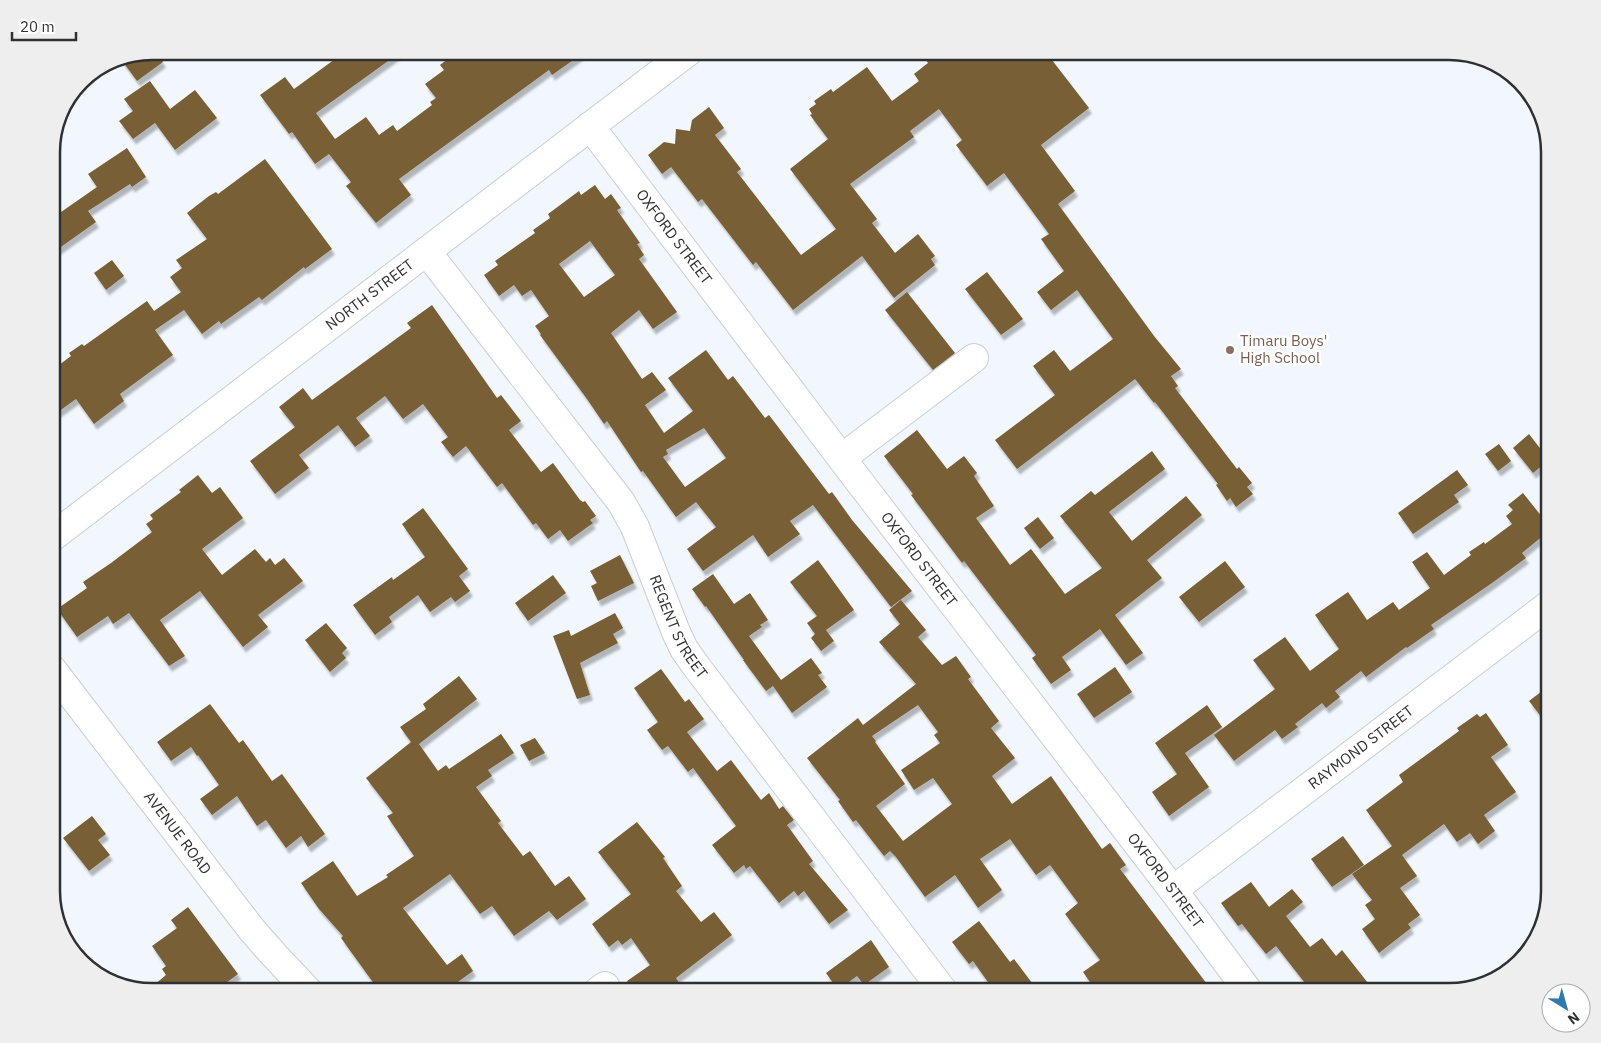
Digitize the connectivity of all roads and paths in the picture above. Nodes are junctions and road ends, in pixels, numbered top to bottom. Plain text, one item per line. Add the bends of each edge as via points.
1 (677, 60) edge
2 (590, 126) junction
3 (427, 252) junction
4 (974, 358) dead end
5 (842, 458) junction
6 (60, 532) edge
7 (1541, 611) edge
8 (60, 678) edge
9 (1173, 890) junction
10 (294, 983) edge
11 (937, 983) edge
12 (1242, 983) edge

1 - 2 street, NORTH STREET
2 - 3 street, NORTH STREET
2 - 5 street, OXFORD STREET
3 - 6 street, NORTH STREET
3 - 11 street, REGENT STREET via 621,502 635,527 676,632 696,666
4 - 5 street
5 - 9 street, OXFORD STREET
7 - 9 street, RAYMOND STREET
8 - 10 street, AVENUE ROAD
9 - 12 street, OXFORD STREET

